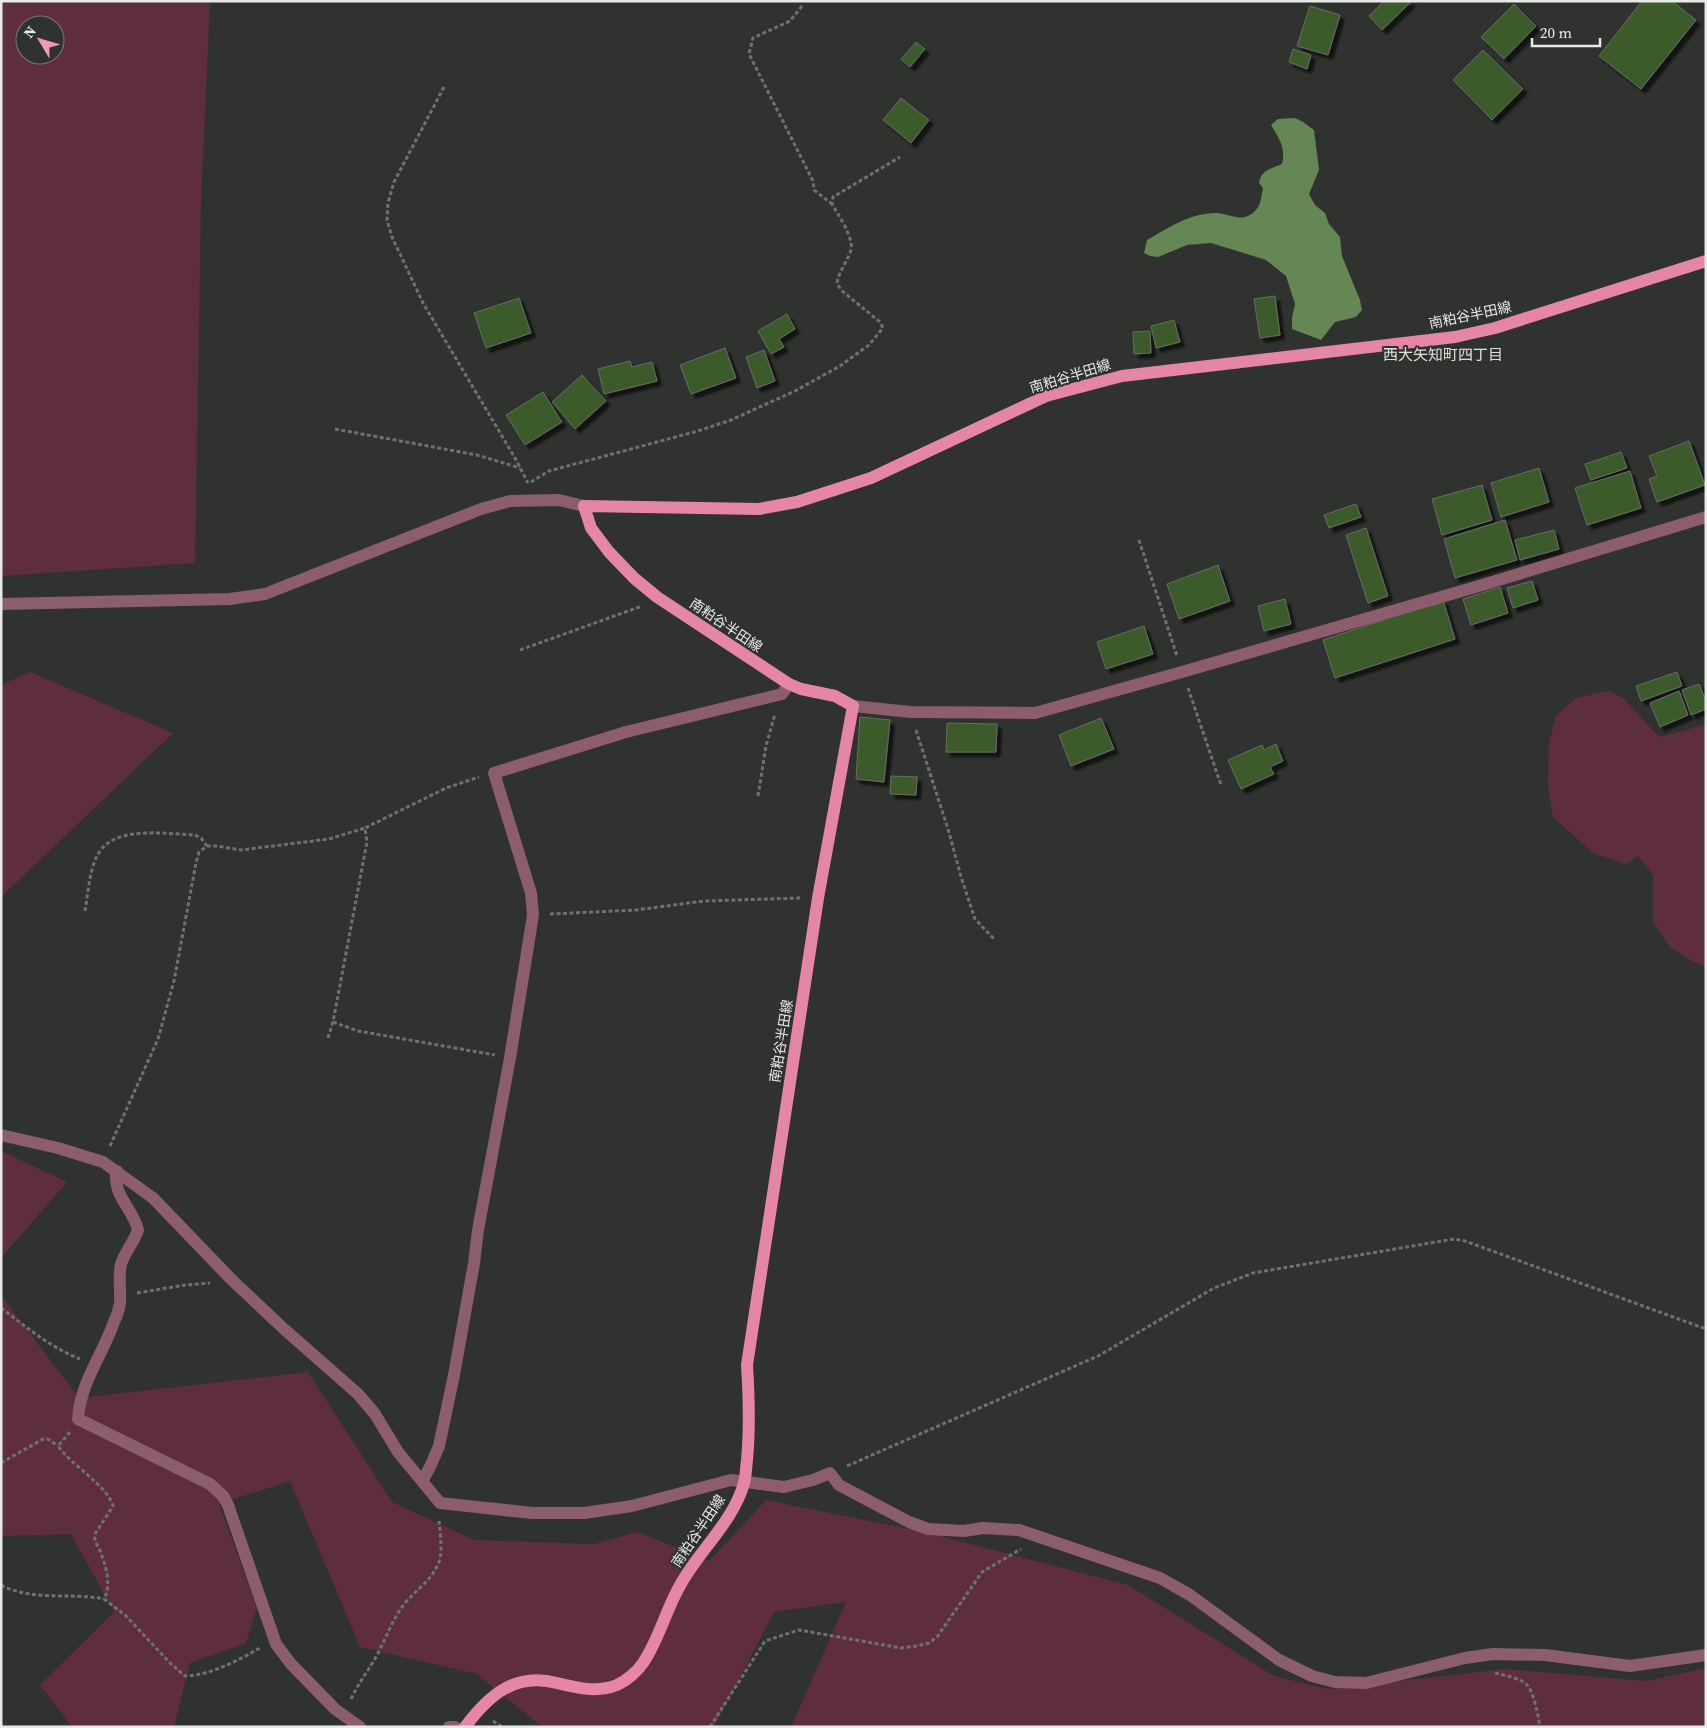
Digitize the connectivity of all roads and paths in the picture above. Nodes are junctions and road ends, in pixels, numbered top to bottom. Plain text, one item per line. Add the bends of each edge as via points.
1 (802, 6) dead end
2 (444, 88) dead end
3 (900, 157) dead end
4 (832, 204) junction
5 (1706, 261) edge
6 (335, 429) dead end
7 (521, 468) junction
8 (528, 484) junction
9 (510, 501) junction
10 (584, 506) junction
11 (1706, 517) edge
12 (657, 597) junction
13 (1, 604) edge
14 (520, 650) dead end
15 (789, 684) junction
16 (778, 695) junction
17 (853, 706) junction
18 (910, 712) junction
19 (494, 773) junction
20 (758, 796) dead end
21 (365, 828) junction
22 (207, 846) junction
23 (818, 898) junction
24 (86, 911) dead end
25 (533, 915) junction
26 (995, 940) dead end
27 (333, 1022) junction
28 (328, 1038) dead end
29 (510, 1058) junction
30 (1, 1135) edge
31 (103, 1162) junction
32 (117, 1172) junction
33 (232, 1280) junction
34 (119, 1297) junction
35 (1, 1308) edge
36 (1706, 1329) edge
37 (94, 1366) junction
38 (78, 1419) junction
39 (58, 1446) junction
40 (1, 1463) edge
41 (830, 1473) junction
42 (422, 1480) junction
43 (744, 1482) junction
44 (440, 1503) junction
45 (1037, 1537) junction
46 (1, 1585) edge
47 (104, 1599) junction
48 (276, 1644) junction
49 (1706, 1655) edge
50 (1488, 1672) dead end
51 (343, 1715) junction
52 (360, 1727) edge
53 (448, 1727) edge
54 (455, 1727) edge
55 (465, 1727) edge
56 (710, 1727) edge
57 (1540, 1727) edge

1 - 4 path via 790,21 753,38 749,54 813,181 814,190
2 - 7 path via 394,182 387,220 423,303
3 - 4 path via 833,197
4 - 8 path via 851,240 851,250 837,283 883,328 868,345 795,392 731,420 549,470
5 - 10 main road, 南粕谷半田線 via 1496,328 1455,337 1122,376 1046,396 871,478 797,502 759,509
6 - 7 path via 469,454
7 - 8 path
8 - 9 path
9 - 10 street via 559,500
9 - 13 street via 265,594 230,599
10 - 12 main road, 南粕谷半田線 via 591,528 609,552
11 - 18 street via 1479,586 1035,713
12 - 14 path via 646,604
12 - 15 main road, 南粕谷半田線
15 - 16 street
15 - 17 main road, 南粕谷半田線 via 835,696
16 - 19 street via 626,732
16 - 20 path via 779,703 766,746
17 - 18 street
17 - 23 main road, 南粕谷半田線
18 - 26 path via 975,919
19 - 21 path via 446,788
19 - 25 street via 531,893
21 - 22 path via 329,839 241,850
21 - 27 path via 367,842
22 - 24 path via 195,835 138,833 114,840 96,856
22 - 31 path via 199,852 196,863 174,981 158,1039
23 - 25 path via 704,901 636,910
23 - 43 main road, 南粕谷半田線 via 747,1365 750,1416
25 - 29 street
27 - 28 path
27 - 29 path via 358,1031
29 - 42 street via 454,1375 438,1446
30 - 31 street
31 - 32 street
32 - 33 street via 153,1198
32 - 34 street via 116,1183 138,1230 121,1266
33 - 34 path
33 - 42 street via 358,1394 375,1414 398,1452
34 - 37 street via 120,1304 109,1336
35 - 37 path via 65,1353
36 - 41 path via 1465,1240 1454,1239 1253,1273 1214,1288 1098,1356
37 - 38 street via 79,1407
38 - 39 path
38 - 48 street via 210,1484 223,1496
39 - 40 path via 48,1439 43,1440
39 - 47 path via 112,1502 112,1510 94,1538 108,1583
41 - 43 street via 784,1487
41 - 45 street via 839,1485 928,1529 1006,1528
42 - 44 street
43 - 44 street via 731,1480 632,1506 584,1513 532,1512
43 - 55 main road, 南粕谷半田線 via 734,1507 681,1582 656,1643 641,1666 627,1679 600,1689 581,1689 534,1680 514,1683 478,1710
44 - 51 path via 441,1548 435,1572 405,1602
45 - 49 street via 1160,1578 1190,1595 1279,1660 1312,1676 1335,1682 1366,1683 1492,1654 1544,1655 1630,1666
45 - 56 path via 1034,1542 982,1572 937,1637 928,1643 900,1648 799,1630 765,1641
46 - 47 path via 43,1596
47 - 48 path via 125,1615 185,1676 232,1663 264,1646
48 - 51 street via 291,1664
50 - 57 path via 1515,1678 1527,1685 1538,1711
51 - 52 street
53 - 54 street

